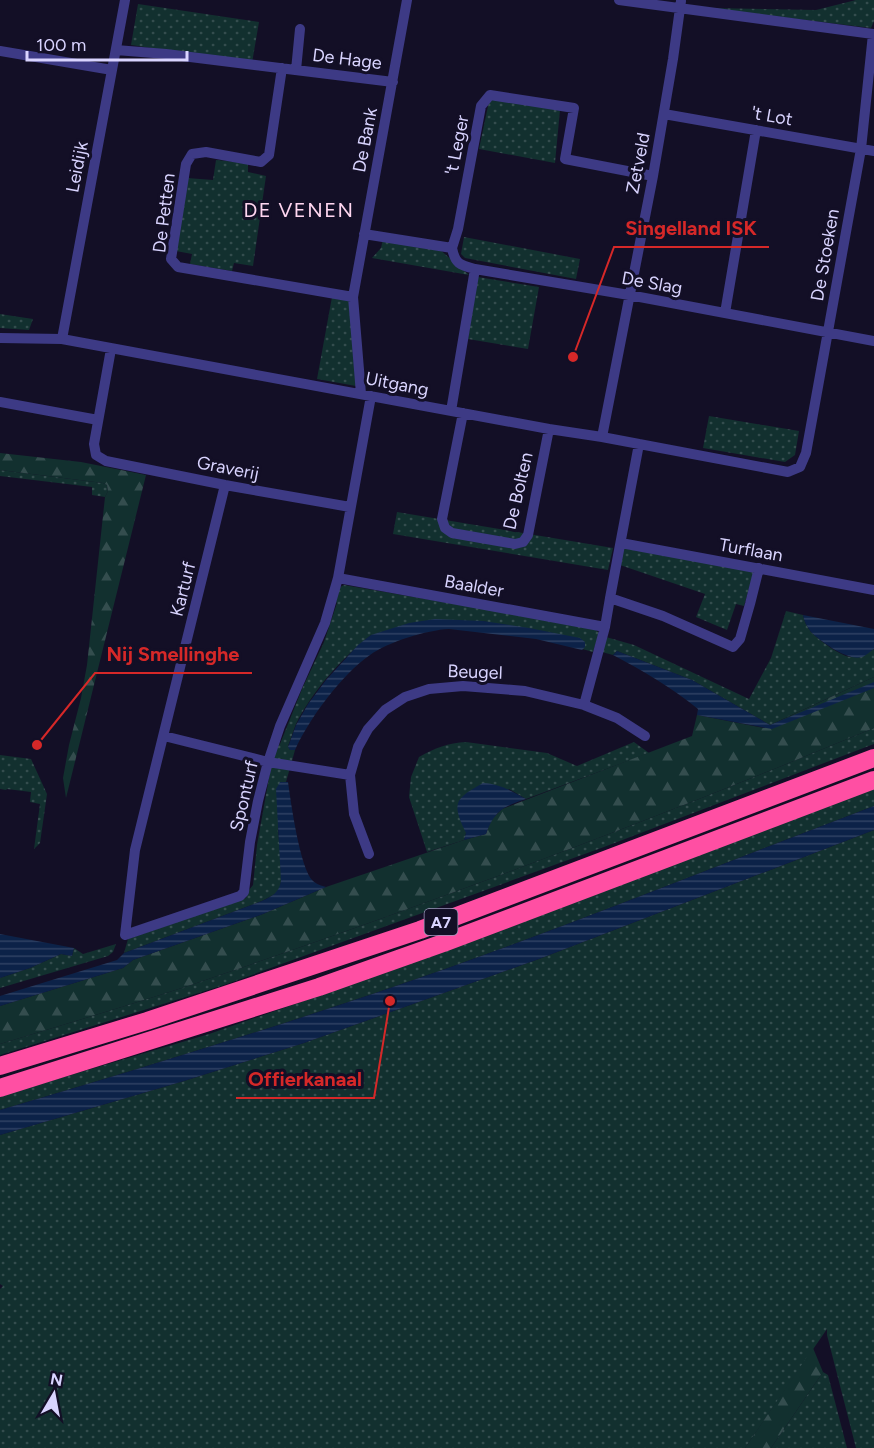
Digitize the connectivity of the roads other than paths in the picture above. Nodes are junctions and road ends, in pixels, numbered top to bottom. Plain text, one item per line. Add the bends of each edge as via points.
1 (125, 0) edge
2 (407, 0) edge
3 (619, 0) edge
4 (681, 4) edge
5 (300, 29) dead end
6 (873, 34) edge
7 (116, 50) junction
8 (0, 51) edge
9 (282, 68) junction
10 (112, 70) junction
11 (296, 70) junction
12 (393, 82) junction
13 (664, 114) junction
14 (756, 130) junction
15 (861, 149) junction
16 (874, 152) edge
17 (653, 176) junction
18 (364, 234) junction
19 (452, 248) junction
20 (475, 269) junction
21 (629, 295) junction
22 (353, 297) junction
23 (725, 313) junction
24 (827, 333) junction
25 (0, 338) edge
26 (62, 339) junction
27 (874, 341) edge
28 (111, 349) junction
29 (366, 395) junction
30 (0, 402) edge
31 (452, 411) junction
32 (463, 413) junction
33 (98, 420) junction
34 (549, 429) junction
35 (602, 437) junction
36 (639, 444) junction
37 (788, 472) joint
38 (225, 485) junction
39 (350, 507) junction
40 (621, 543) junction
41 (759, 568) junction
42 (338, 578) junction
43 (874, 590) edge
44 (610, 598) junction
45 (604, 627) junction
46 (584, 705) junction
47 (164, 736) junction
48 (645, 736) dead end
49 (874, 758) edge
50 (268, 762) junction
51 (350, 775) junction
52 (874, 780) edge
53 (135, 850) joint
54 (369, 854) dead end
55 (0, 1066) edge
56 (0, 1088) edge

1 - 7 street, Leidijk
2 - 12 street, De Bank
3 - 4 street
4 - 6 street via 701,11
4 - 13 street, Zetveld
5 - 11 street, De Hage
6 - 15 street, De Stoeken
7 - 9 street, De Hage
7 - 10 street, Leidijk
8 - 10 street
9 - 11 street, De Hage
9 - 22 street, De Petten via 269,155 261,162 206,152 192,154 186,164 171,259 178,267
10 - 26 street, Leidijk
11 - 12 street, De Hage
12 - 18 street, De Bank
13 - 14 street, 't Lot
13 - 17 street, Zetveld
14 - 15 street, 't Lot
14 - 23 street
15 - 16 street, 't Lot
15 - 24 street, De Stoeken
17 - 19 street, 't Leger via 565,159 574,108 490,95 481,106
17 - 21 street, Zetveld
18 - 19 street
18 - 22 street, De Bank
19 - 20 street, De Slag via 458,264
20 - 21 street, De Slag
20 - 31 street
21 - 23 street, De Slag
21 - 35 street, Zetveld
22 - 29 street, De Bank
23 - 24 street, De Slag
24 - 27 street, De Slag
24 - 37 street, De Stoeken via 806,453 800,467
25 - 26 street, Uitgang
26 - 28 street, Uitgang
28 - 29 street, Uitgang
28 - 33 street, Graverij
29 - 31 street, Uitgang
29 - 39 street
30 - 33 street
31 - 32 street, Uitgang
32 - 34 street, Uitgang
32 - 34 street, De Bolten via 442,519 452,533 523,542 528,535
33 - 38 street, Graverij via 96,455 106,461
34 - 35 street, Uitgang
35 - 36 street, Uitgang
36 - 37 street, Uitgang
36 - 40 street
38 - 39 street, Graverij
38 - 47 street, Karturf
39 - 42 street, Sponturf
40 - 41 street, Turflaan
40 - 44 street
41 - 43 street, Turflaan
41 - 44 street via 740,639 733,647
42 - 45 street, Baalder
42 - 50 street, Sponturf via 325,623
44 - 45 street
45 - 46 street
46 - 48 street, Beugel via 617,718
46 - 51 street, Beugel via 525,691 463,686 429,688 385,710 358,747
47 - 50 street
47 - 53 street, Karturf
49 - 55 highway, A7 via 420,930 147,1022
50 - 51 street
50 - 53 street, Sponturf via 250,842 244,892 240,896 125,935
51 - 54 street, Beugel via 354,814
52 - 56 highway, A7 via 340,980

